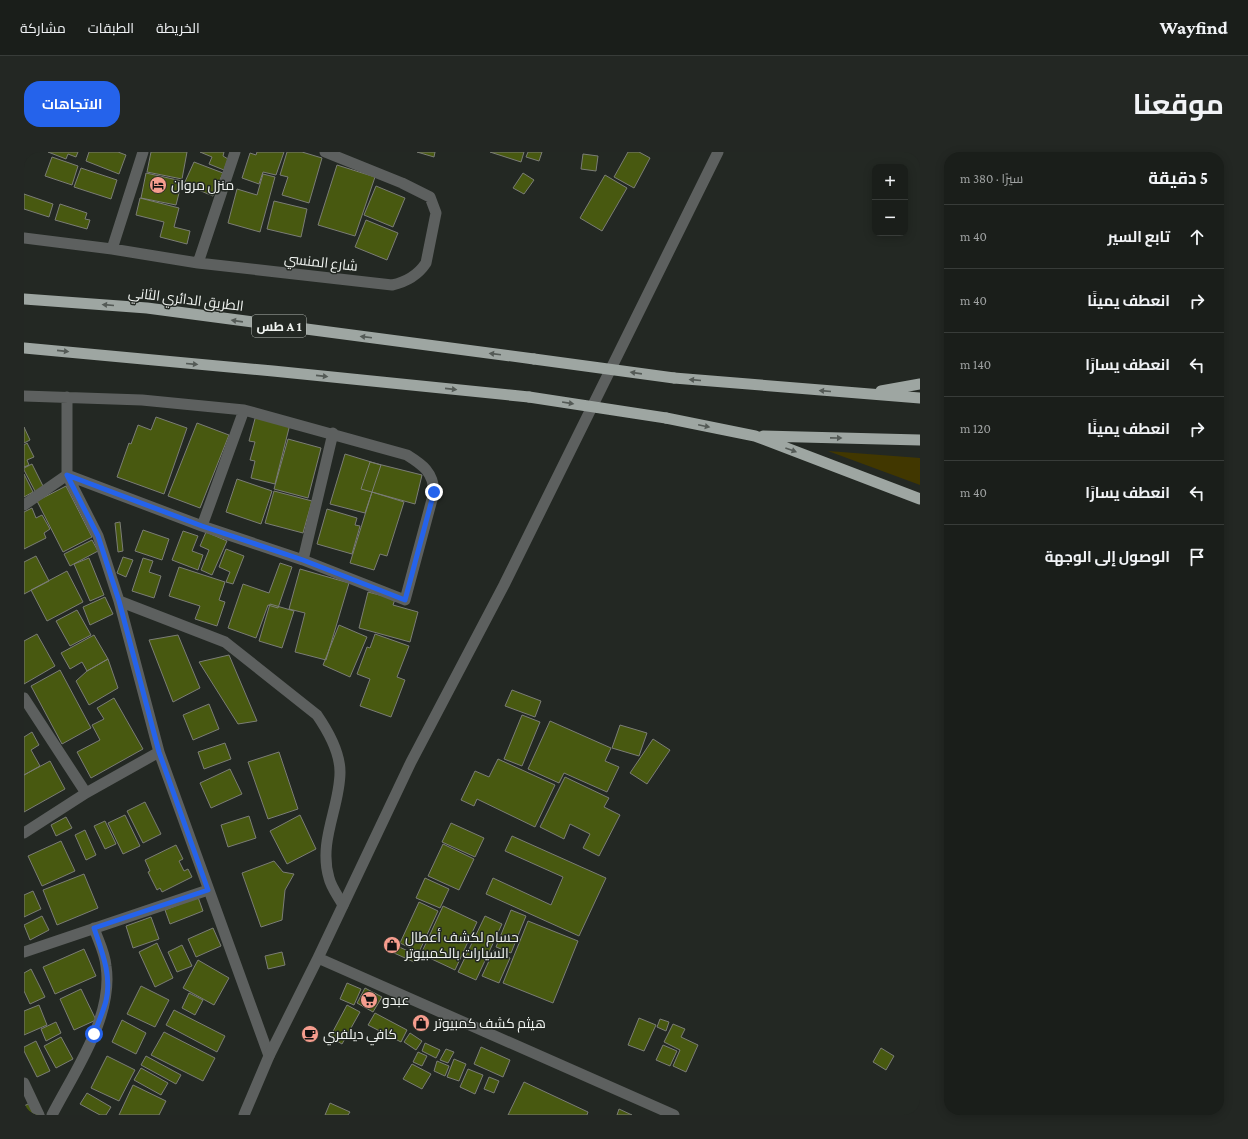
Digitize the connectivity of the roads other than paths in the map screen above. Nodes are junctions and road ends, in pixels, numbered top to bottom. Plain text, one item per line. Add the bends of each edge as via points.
1 (143, 152) edge
2 (235, 152) edge
3 (325, 152) edge
4 (718, 152) edge
5 (24, 238) edge
6 (112, 249) junction
7 (198, 263) junction
8 (24, 299) edge
9 (24, 348) edge
10 (920, 384) edge
11 (864, 394) junction
12 (24, 396) edge
13 (68, 397) junction
14 (920, 398) edge
15 (244, 410) junction
16 (333, 433) junction
17 (755, 436) junction
18 (920, 440) edge
19 (67, 475) junction
20 (920, 498) edge
21 (26, 502) edge
22 (202, 526) junction
23 (303, 560) junction
24 (119, 601) junction
25 (24, 698) edge
26 (159, 752) junction
27 (86, 793) junction
28 (24, 832) edge
29 (208, 890) junction
30 (343, 905) junction
31 (94, 928) junction
32 (24, 952) edge
33 (318, 958) junction
34 (269, 1056) junction
35 (24, 1083) edge
36 (39, 1115) edge
37 (52, 1115) edge
38 (244, 1115) edge
39 (674, 1115) edge

1 - 6 street
2 - 7 street
3 - 7 street, شارع المنسي via 430,197 436,213 426,263 422,269 408,280 392,285
4 - 30 street via 504,585 411,762
5 - 6 street, شارع المنسي
6 - 7 street, شارع المنسي
11 -> 8 highway, الطريق الدائري الثاني / طس A 1, bridge via 674,378 147,308
9 -> 17 highway, bridge via 529,397 666,418
10 - 11 highway
11 - 14 highway
12 - 13 street
13 - 15 street via 158,401
13 - 19 street
15 - 16 street
15 - 22 street
16 - 23 street
16 - 23 street via 407,455 423,466 431,476 434,492 405,600
17 -> 18 highway
17 -> 20 highway
19 - 21 street
19 - 22 street
19 - 24 street via 98,536
22 - 23 street
24 - 26 street
24 - 30 street via 225,642 317,715 326,728 340,771 326,857 328,877
25 - 27 street
26 - 27 street
26 - 29 street
27 - 28 street
29 - 31 street
29 - 34 street
30 - 33 street
31 - 32 street
31 - 37 street via 106,965 106,1001 94,1034
33 - 34 street
33 - 39 street
34 - 38 street
35 - 36 street

